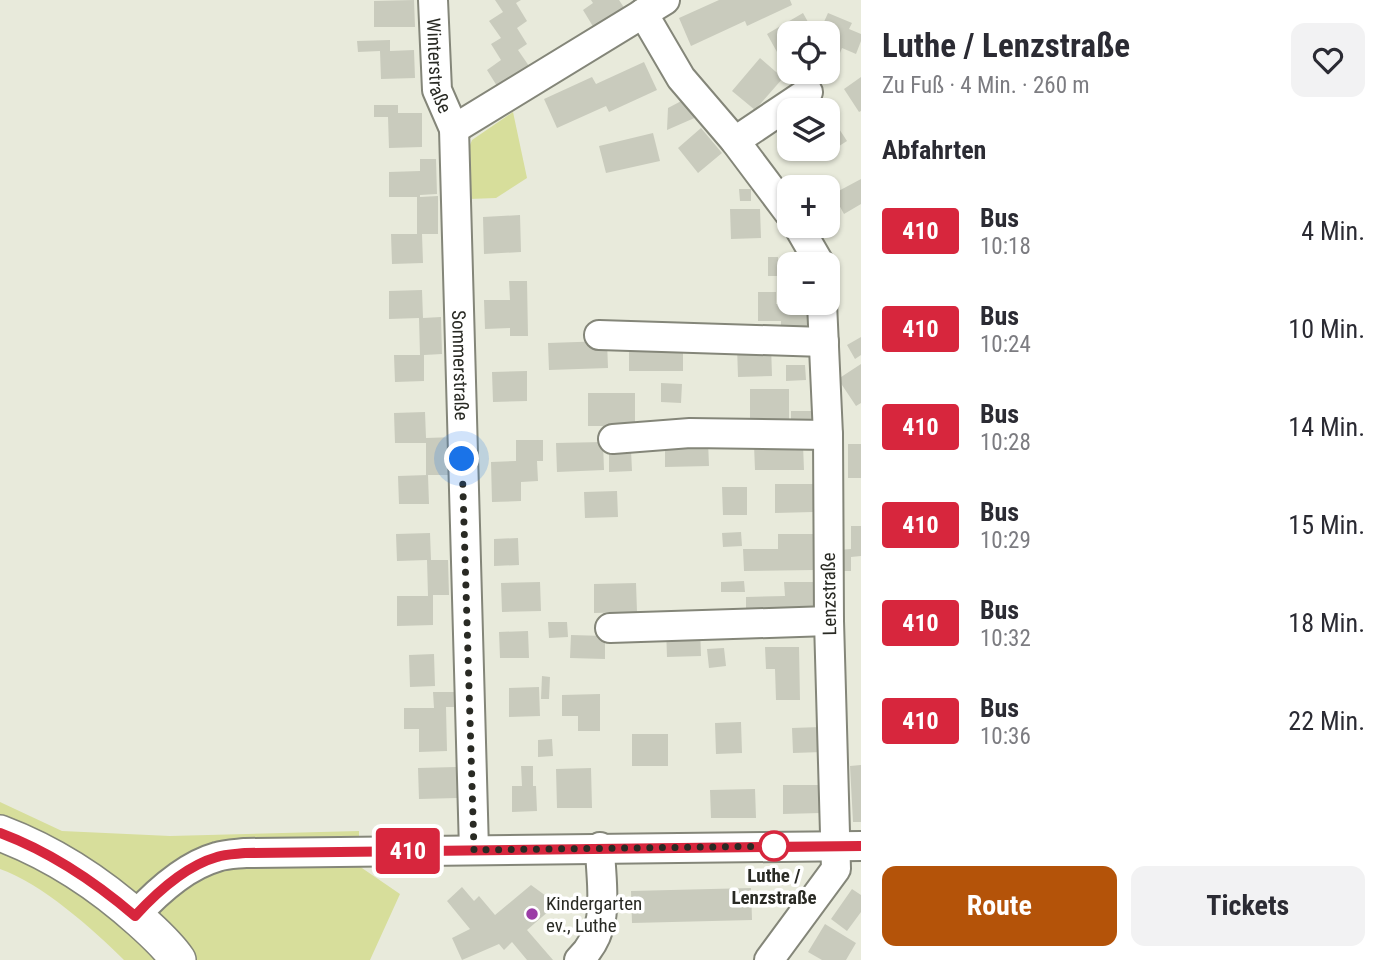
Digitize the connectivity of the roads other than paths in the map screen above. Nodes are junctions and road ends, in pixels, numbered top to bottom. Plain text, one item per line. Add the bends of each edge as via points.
1 (433, 0) edge
2 (654, 6) edge
3 (808, 92) dead end
4 (453, 129) junction
5 (735, 141) junction
6 (777, 197) edge
7 (823, 315) edge
8 (599, 335) dead end
9 (824, 342) junction
10 (828, 435) junction
11 (612, 439) dead end
12 (829, 621) junction
13 (610, 628) dead end
14 (0, 833) edge
15 (848, 846) edge
16 (600, 848) junction
17 (474, 850) junction
18 (135, 916) junction
19 (178, 960) edge
20 (579, 960) edge
21 (769, 960) edge

1 - 4 street, Winterstraße via 437,90
2 - 4 street
2 - 5 street via 681,78
3 - 5 street
4 - 17 street, Sommerstraße
5 - 6 street
7 - 9 street, Lenzstraße
8 - 9 street
9 - 10 street, Lenzstraße
10 - 11 street via 690,433
10 - 12 street, Lenzstraße
12 - 13 street
12 - 15 street, Lenzstraße
14 - 18 main road via 70,867
15 - 16 street
15 - 21 street, Lenzstraße
16 - 17 street
16 - 20 street via 603,920 593,947
17 - 18 street via 216,857 171,882
18 - 19 main road

